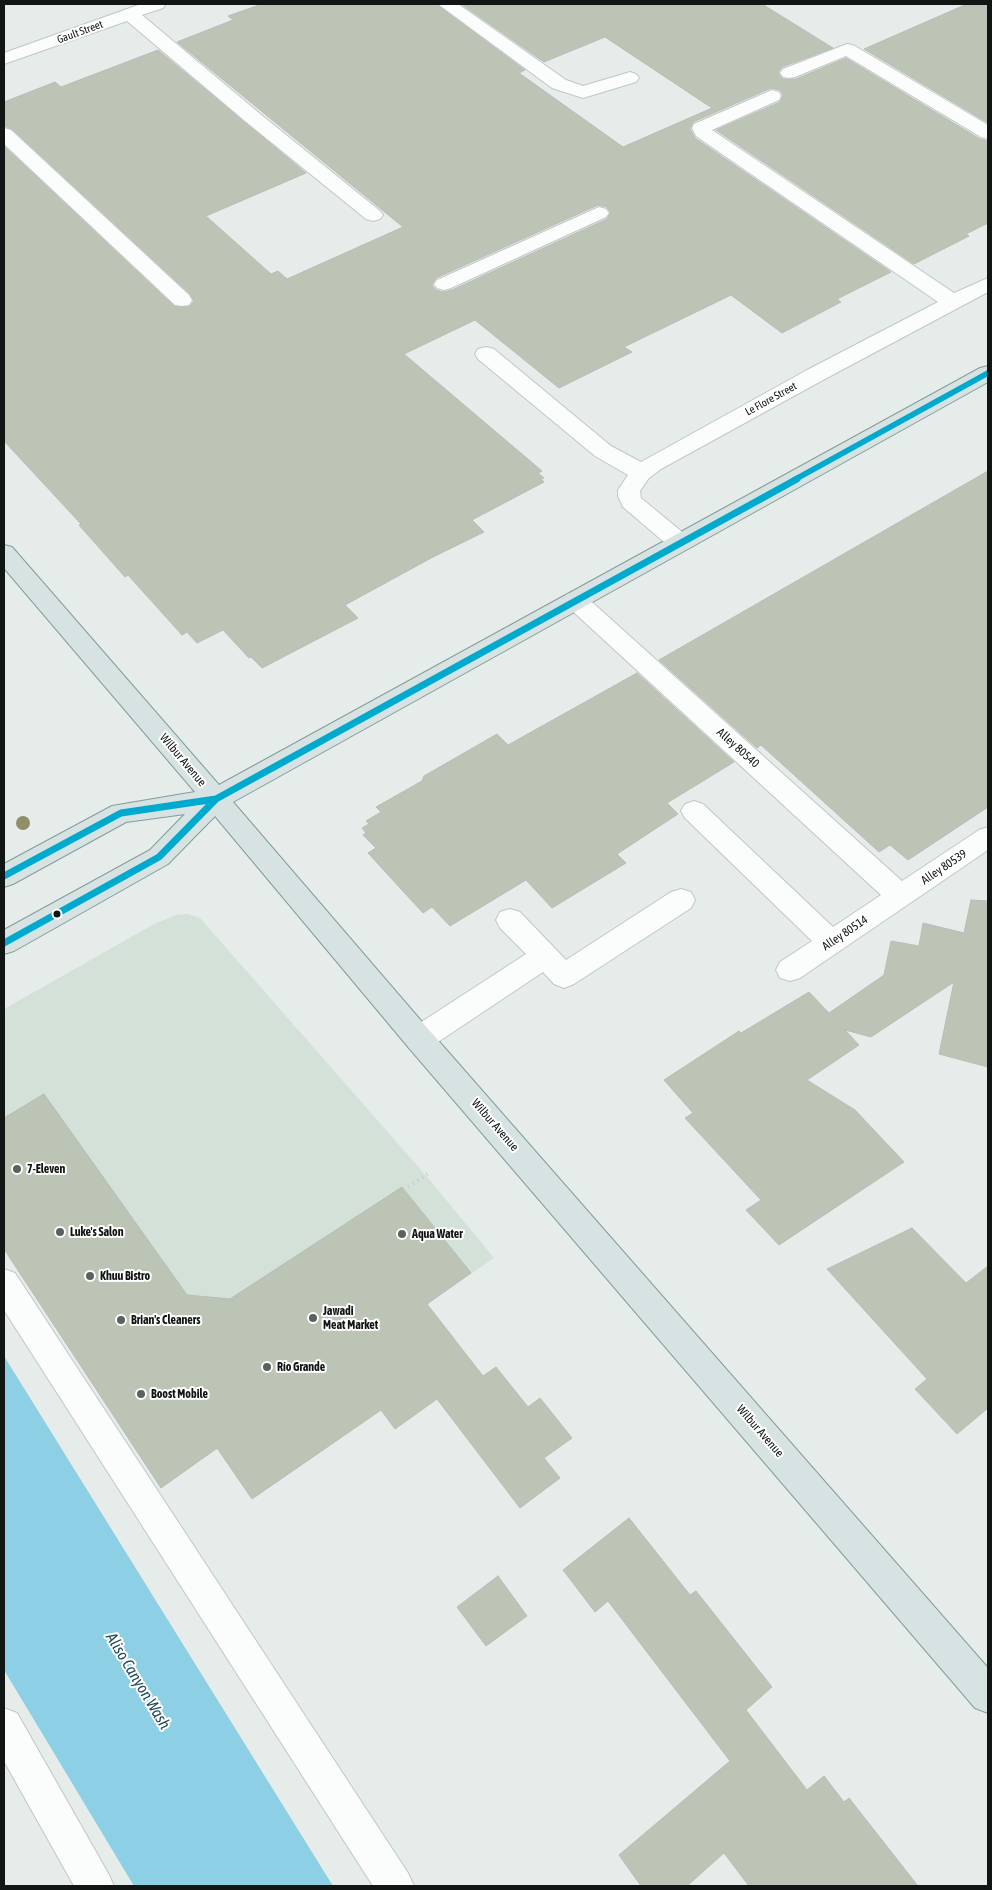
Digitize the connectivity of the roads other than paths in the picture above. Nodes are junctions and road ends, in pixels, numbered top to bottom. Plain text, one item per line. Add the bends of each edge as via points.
1 (157, 4) edge
2 (447, 4) edge
3 (130, 14) junction
4 (4, 60) edge
5 (789, 73) dead end
6 (630, 78) dead end
7 (772, 96) dead end
8 (988, 133) edge
9 (4, 134) edge
10 (599, 213) dead end
11 (373, 215) dead end
12 (444, 284) dead end
13 (988, 284) edge
14 (182, 300) dead end
15 (953, 302) junction
16 (486, 354) dead end
17 (988, 373) edge
18 (641, 473) junction
19 (679, 542) junction
20 (4, 553) edge
21 (575, 600) junction
22 (216, 799) junction
23 (694, 811) dead end
24 (988, 837) edge
25 (4, 876) edge
26 (900, 896) junction
27 (681, 900) dead end
28 (510, 920) dead end
29 (832, 942) junction
30 (4, 943) edge
31 (545, 956) junction
32 (790, 970) dead end
33 (420, 1039) junction
34 (4, 1283) edge
35 (988, 1695) edge
36 (4, 1726) edge
37 (96, 1886) edge
38 (395, 1886) edge

1 - 3 street, Gault Street
2 - 6 street via 559,84 583,92
3 - 4 street, Gault Street
3 - 11 street
5 - 8 street via 847,49
7 - 15 street via 701,128
9 - 14 street
10 - 12 street
13 - 15 street, Le Flore Street
15 - 18 street, Le Flore Street
16 - 18 street via 603,452
17 - 19 main road
18 - 19 street, Le Flore Street via 629,490 631,502
19 - 21 main road
20 - 22 main road, Wilbur Avenue
21 - 22 main road
21 - 26 street, Alley 80540
22 - 25 main road via 121,813
22 - 30 main road via 159,857
22 - 33 main road, Wilbur Avenue
23 - 29 street
24 - 26 street, Alley 80539
26 - 29 street, Alley 80514
27 - 31 street via 564,976
28 - 31 street
29 - 32 street, Alley 80514
31 - 33 street
33 - 35 main road, Wilbur Avenue
34 - 38 street
36 - 37 street

